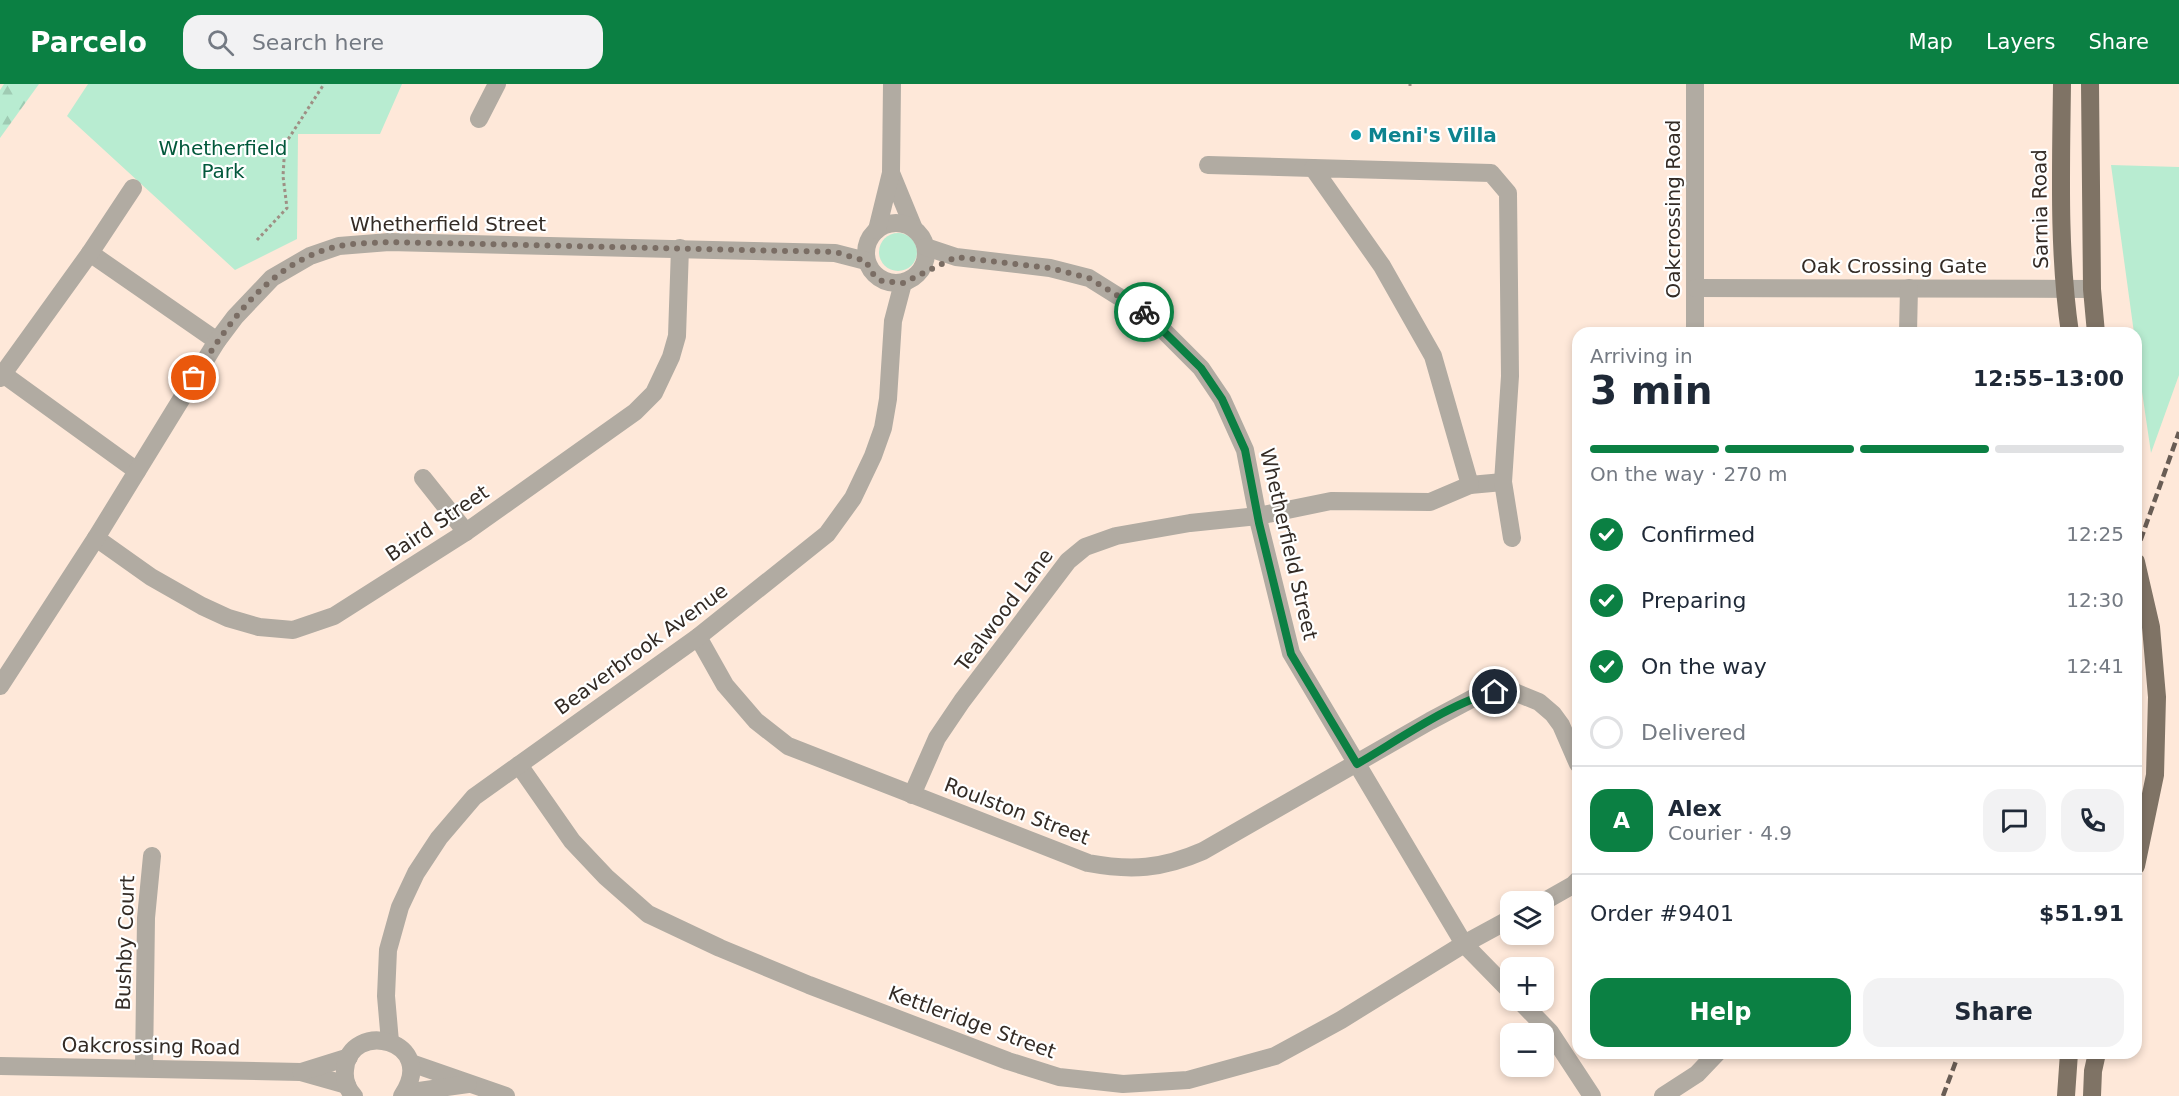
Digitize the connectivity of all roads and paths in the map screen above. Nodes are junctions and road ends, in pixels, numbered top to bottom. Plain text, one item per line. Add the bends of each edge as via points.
1 (324, 84) edge
2 (497, 84) edge
3 (892, 84) edge
4 (1695, 84) edge
5 (2062, 84) edge
6 (2090, 84) edge
7 (479, 119) dead end
8 (1208, 165) dead end
9 (1313, 168) junction
10 (891, 172) junction
11 (133, 188) dead end
12 (914, 229) junction
13 (873, 234) junction
14 (257, 240) dead end
15 (926, 247) junction
16 (680, 248) junction
17 (835, 252) junction
18 (90, 253) junction
19 (956, 257) junction
20 (866, 261) junction
21 (919, 273) junction
22 (882, 281) junction
23 (903, 283) junction
24 (1696, 288) junction
25 (1909, 288) junction
26 (2064, 289) junction
27 (2092, 289) junction
28 (893, 321) junction
29 (1695, 327) edge
30 (1908, 327) edge
31 (2069, 327) edge
32 (2095, 327) edge
33 (217, 341) junction
34 (1, 376) edge
35 (137, 471) junction
36 (423, 478) dead end
37 (1503, 482) junction
38 (1470, 485) junction
39 (1258, 516) junction
40 (466, 532) junction
41 (96, 538) junction
42 (1512, 538) dead end
43 (2142, 588) edge
44 (698, 638) junction
45 (0, 686) edge
46 (1572, 750) edge
47 (1357, 764) junction
48 (519, 765) junction
49 (912, 795) junction
50 (2142, 837) edge
51 (152, 856) dead end
52 (1572, 884) edge
53 (1554, 895) edge
54 (1500, 924) edge
55 (1464, 944) junction
56 (1500, 981) edge
57 (386, 996) junction
58 (1530, 1011) edge
59 (371, 1041) junction
60 (390, 1042) junction
61 (349, 1057) junction
62 (1711, 1059) edge
63 (2069, 1059) edge
64 (2096, 1059) edge
65 (411, 1062) junction
66 (0, 1066) edge
67 (144, 1068) junction
68 (301, 1072) junction
69 (473, 1084) junction
70 (350, 1091) edge
71 (404, 1094) edge
72 (506, 1096) edge
73 (1592, 1096) edge
74 (1662, 1096) edge
75 (2066, 1096) edge
76 (2092, 1096) edge

1 - 14 path via 285,144 283,176 288,208
2 - 7 street
3 - 10 street
4 - 24 street, Oakcrossing Road
5 - 26 main road, Sarnia Road
6 - 27 main road
8 - 9 street
9 - 37 street via 1491,173 1508,193 1510,376
9 - 38 street via 1382,266 1433,356
10 - 12 street
10 - 13 street
11 - 18 street
12 - 13 street via 888,224
12 - 15 street
13 - 17 street, Whetherfield Street
13 - 20 street via 866,249
15 - 19 street, Whetherfield Street
15 - 21 street via 925,263
16 - 17 street, Whetherfield Street
16 - 33 street, Whetherfield Street via 389,242 339,246 310,256 272,278
16 - 40 street, Baird Street via 677,336 654,393 635,412
17 - 20 street, Whetherfield Street
18 - 33 street
18 - 34 street
19 - 21 street
19 - 39 street, Whetherfield Street via 1050,268 1089,278 1148,315 1201,368 1222,399 1245,450
20 - 22 street
21 - 23 street
22 - 23 street
22 - 28 street, Beaverbrook Avenue
23 - 28 street, Beaverbrook Avenue
24 - 25 street, Oak Crossing Gate
24 - 29 street, Oakcrossing Road
25 - 26 street, Oak Crossing Gate
25 - 30 street
26 - 27 street, Oak Crossing Gate
26 - 31 main road, Sarnia Road
27 - 32 main road
28 - 44 street, Beaverbrook Avenue via 884,428 853,498 827,534
33 - 35 street, Whetherfield Street
34 - 35 street
35 - 41 street, Whetherfield Street
36 - 40 street
37 - 38 street, Tealwood Lane
37 - 42 street
38 - 39 street, Tealwood Lane via 1430,502 1331,501
39 - 47 street, Whetherfield Street via 1291,654
39 - 49 street, Tealwood Lane via 1116,536 1085,547 1068,561 962,701 937,738
40 - 41 street, Baird Street via 334,616 293,630 260,627 202,606 151,577
41 - 45 street, Whetherfield Street
43 - 50 main road via 2151,627 2157,697 2155,775
44 - 48 street, Beaverbrook Avenue
44 - 49 street, Roulston Street via 725,685 756,721 788,746
46 - 47 street, Roulston Street via 1561,725 1539,702 1512,691 1495,692 1479,695
47 - 49 street, Roulston Street via 1203,851 1181,861 1132,869 1088,863
47 - 55 street, Whetherfield Street
48 - 55 street, Kettleridge Street via 572,841 648,914 809,985 1059,1077 1123,1084 1188,1080 1275,1056
48 - 57 street, Beaverbrook Avenue via 474,797 416,873 400,907 388,950
51 - 67 street, Bushby Court via 146,918
52 - 53 street
54 - 55 street, Kettleridge Street
55 - 56 street, Whetherfield Street
57 - 59 street, Beaverbrook Avenue
57 - 60 street, Beaverbrook Avenue
58 - 73 street via 1550,1032
59 - 60 street
59 - 61 street, Oakcrossing Road
60 - 65 street via 401,1048
61 - 68 street, Oakcrossing Road
61 - 70 street via 345,1066
62 - 74 street via 1697,1074
63 - 75 main road
64 - 76 main road
65 - 69 street
65 - 71 street via 413,1075
66 - 67 street, Oakcrossing Road
67 - 68 street, Oakcrossing Road
68 - 70 street, Oakcrossing Road
69 - 71 street
69 - 72 street

